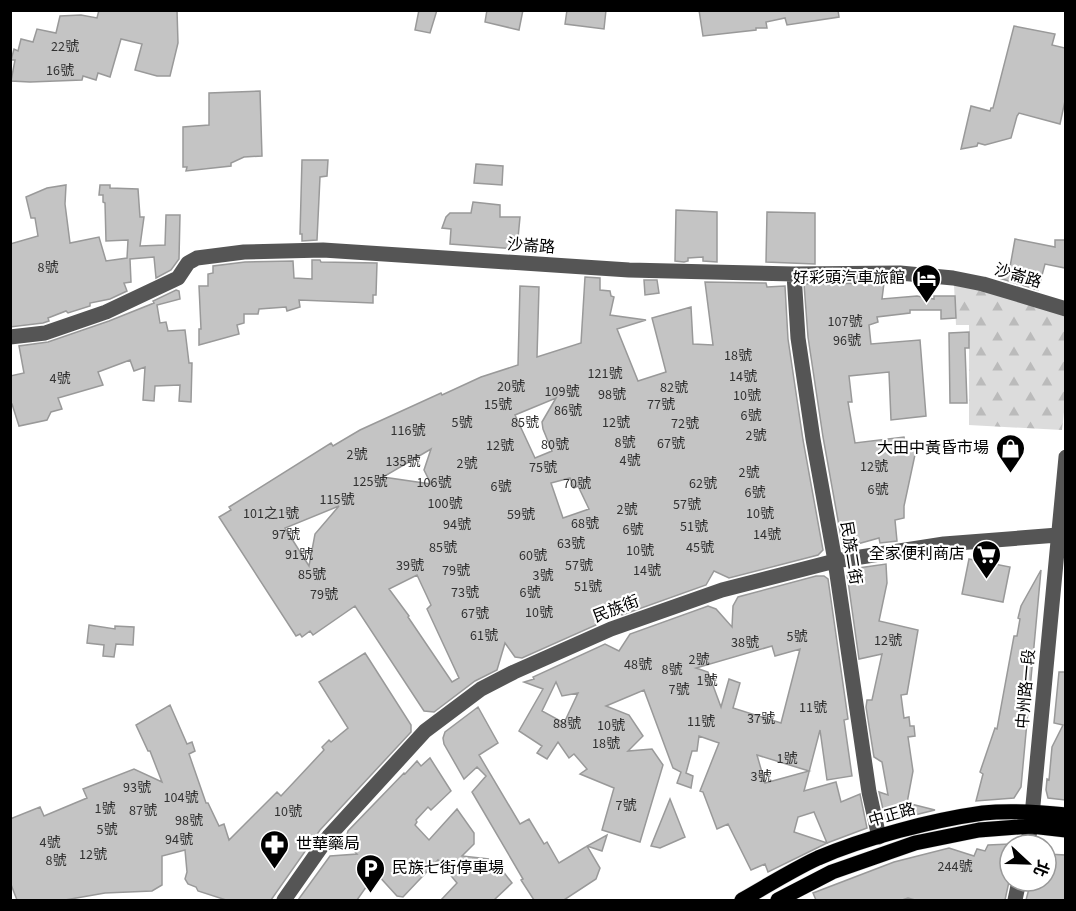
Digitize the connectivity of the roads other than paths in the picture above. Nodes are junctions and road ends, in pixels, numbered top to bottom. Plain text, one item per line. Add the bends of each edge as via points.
1 (794, 274) junction
2 (1065, 309) edge
3 (10, 337) edge
4 (1065, 457) edge
5 (1058, 535) junction
6 (835, 561) junction
7 (1065, 815) edge
8 (1031, 819) junction
9 (1065, 830) edge
10 (1029, 833) edge
11 (879, 837) junction
12 (284, 900) edge
13 (742, 900) edge
14 (778, 900) edge

1 - 2 street, 沙崙路 via 900,273 953,278
1 - 3 street, 沙崙路 via 629,270 323,250 244,252 197,258 188,263 178,278 106,312 45,333
1 - 6 street, 民族二街 via 798,338
4 - 5 street, 中州路一段
5 - 6 street, 民族街 via 944,544
5 - 8 street, 中州路一段
6 - 11 street, 民族二街
6 - 12 street, 民族街 via 722,590 611,628 481,689 425,731 329,836
7 - 8 main road, 中正路
8 - 9 main road, 中正路
8 - 10 street, 中州路一段
8 - 11 main road, 中正路 via 983,813
8 - 14 main road, 中正路 via 915,843 832,872
11 - 13 main road, 中正路 via 819,858

